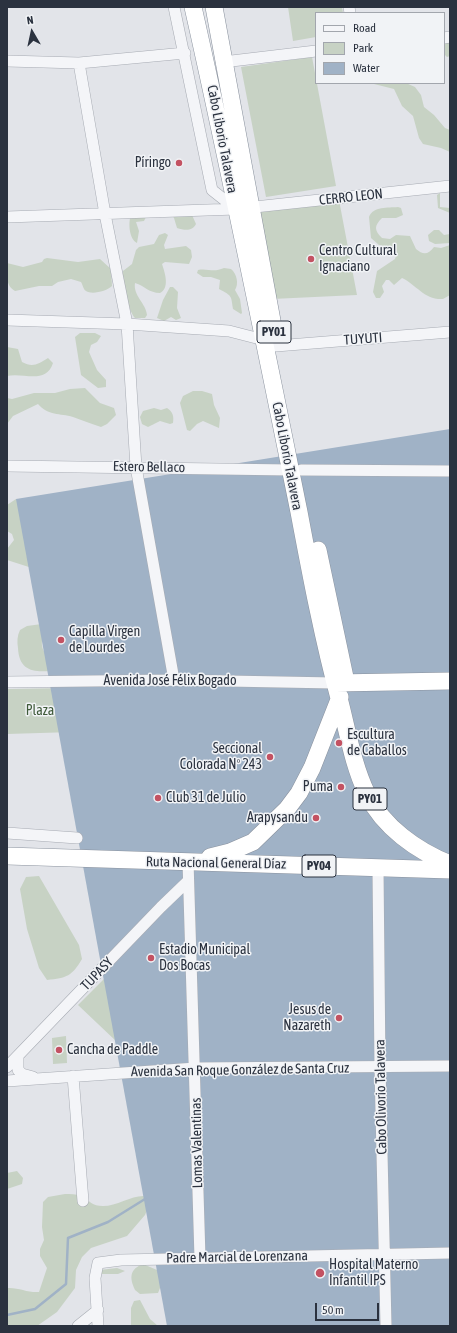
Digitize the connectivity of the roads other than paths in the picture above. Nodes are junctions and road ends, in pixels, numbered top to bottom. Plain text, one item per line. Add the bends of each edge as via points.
1 (174, 7) edge
2 (194, 7) edge
3 (214, 7) edge
4 (315, 51) edge
5 (185, 52) junction
6 (7, 61) edge
7 (224, 62) junction
8 (79, 63) junction
9 (450, 186) edge
10 (244, 208) junction
11 (105, 214) junction
12 (7, 217) edge
13 (7, 320) edge
14 (127, 324) junction
15 (450, 332) edge
16 (270, 343) junction
17 (7, 466) edge
18 (136, 467) junction
19 (296, 470) junction
20 (450, 471) edge
21 (174, 680) junction
22 (450, 681) edge
23 (7, 682) edge
24 (340, 688) junction
25 (7, 834) edge
26 (78, 838) dead end
27 (7, 856) edge
28 (188, 861) junction
29 (450, 864) edge
30 (378, 869) junction
31 (450, 870) edge
32 (188, 881) junction
33 (18, 1056) junction
34 (450, 1066) edge
35 (380, 1067) junction
36 (7, 1068) edge
37 (196, 1068) junction
38 (73, 1076) junction
39 (38, 1079) junction
40 (7, 1081) edge
41 (83, 1201) dead end
42 (450, 1253) edge
43 (386, 1254) junction
44 (200, 1258) junction
45 (98, 1310) junction
46 (78, 1326) edge
47 (98, 1326) edge
48 (386, 1326) edge

1 - 5 street
2 - 10 highway, Cabo Liborio Talavera / PY01
3 - 7 highway, Cabo Liborio Talavera / PY01
4 - 7 street
5 - 8 street
5 - 10 street via 212,190
6 - 8 street
7 - 10 highway, Cabo Liborio Talavera / PY01
8 - 11 street
9 - 10 street, CERRO LEON
10 - 11 street, CERRO LEON
10 - 16 highway, Cabo Liborio Talavera / PY01
11 - 12 street, CERRO LEON
11 - 14 street
13 - 14 street, TUYUTI
14 - 16 street, TUYUTI via 229,331
14 - 18 street
15 - 16 street, TUYUTI
16 - 19 highway, Cabo Liborio Talavera / PY01
17 - 18 street, Estero Bellaco
18 - 19 street, Estero Bellaco
18 - 21 street
19 - 20 street, Estero Bellaco
19 - 24 highway, Cabo Liborio Talavera / PY01
21 - 23 street, Avenida José Félix Bogado
21 - 24 street, Avenida José Félix Bogado
22 - 24 highway, Avenida José Félix Bogado
24 - 28 highway via 312,768 299,793 283,814 253,842 230,852
24 - 29 highway, Cabo Liborio Talavera / PY01 via 360,777 377,811 409,842
25 - 26 street
27 - 28 highway, Ruta Nacional General Díaz / PY04
28 - 30 highway, Ruta Nacional General Díaz / PY04
28 - 32 street, Lomas Valentinas
30 - 31 highway, Ruta Nacional General Díaz / PY04
30 - 35 street, Cabo Olivorio Talavera
32 - 33 street, TUPASY
32 - 37 street, Lomas Valentinas
33 - 36 street, TUPASY
33 - 39 street via 18,1070 22,1074
34 - 35 street, Avenida San Roque González de Santa Cruz
35 - 37 street, Avenida San Roque González de Santa Cruz
35 - 43 street, Cabo Olivorio Talavera
37 - 38 street, Avenida San Roque González de Santa Cruz
37 - 44 street, Lomas Valentinas
38 - 39 street, Avenida San Roque González de Santa Cruz
38 - 41 street
39 - 40 street, Avenida San Roque González de Santa Cruz
42 - 43 street, Padre Marcial de Lorenzana
43 - 44 street, Padre Marcial de Lorenzana
43 - 48 street, Cabo Olivorio Talavera
44 - 45 street, Padre Marcial de Lorenzana via 98,1263 95,1278
45 - 46 street
45 - 47 street

